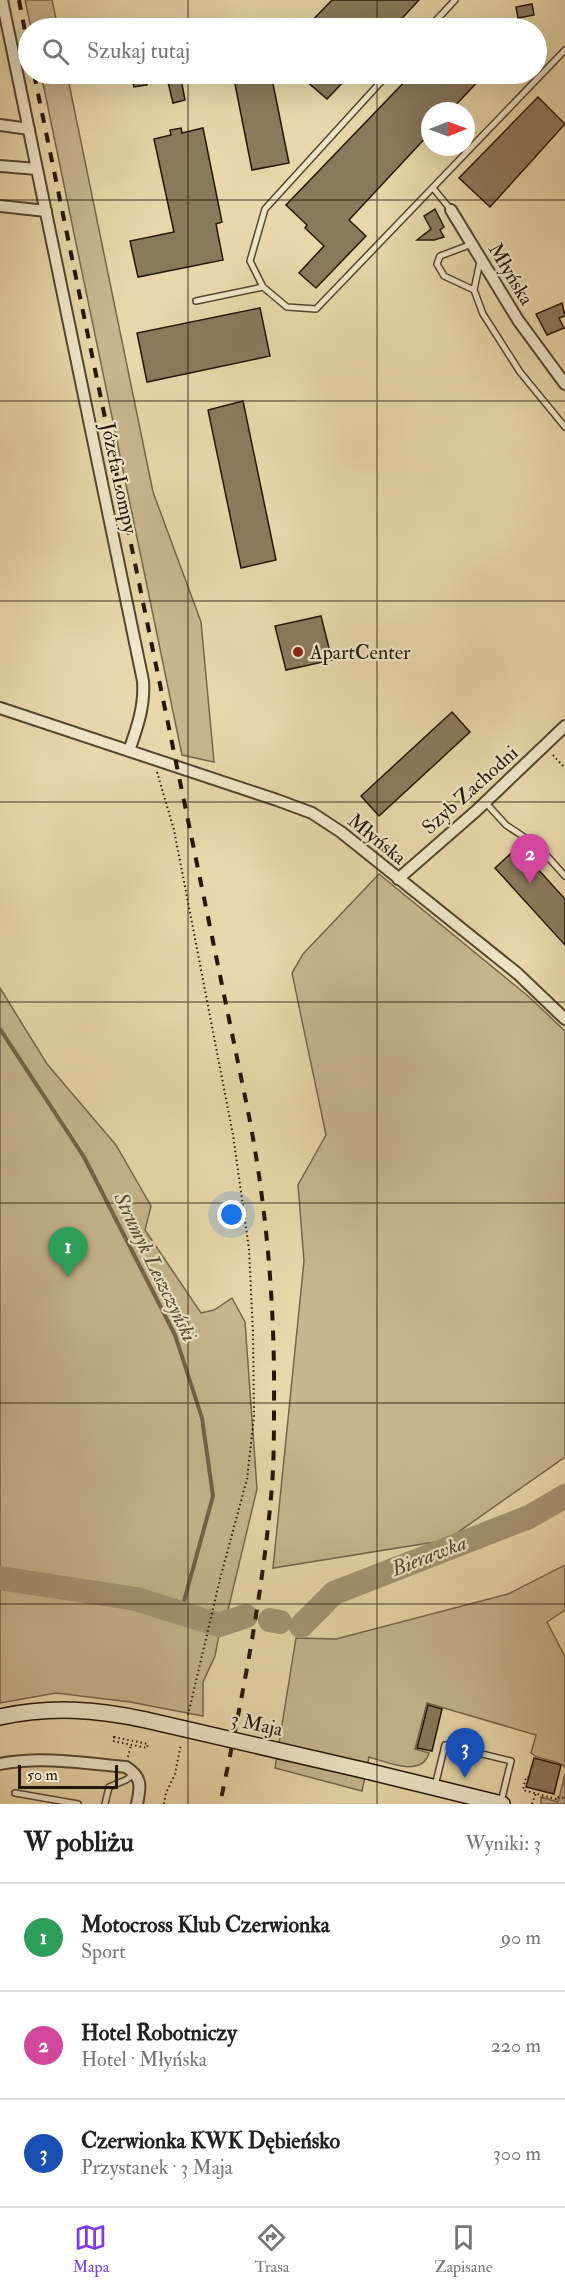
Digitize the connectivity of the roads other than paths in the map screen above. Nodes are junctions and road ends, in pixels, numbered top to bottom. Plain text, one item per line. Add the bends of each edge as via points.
1 (2, 0) edge
2 (455, 0) edge
3 (438, 18) edge
4 (565, 50) edge
5 (547, 69) edge
6 (18, 76) edge
7 (20, 84) edge
8 (379, 84) edge
9 (532, 84) edge
10 (0, 125) edge
11 (29, 129) junction
12 (0, 166) edge
13 (37, 169) junction
14 (433, 188) junction
15 (0, 206) edge
16 (451, 210) joint
17 (46, 211) junction
18 (472, 244) junction
19 (481, 259) junction
20 (263, 287) junction
21 (474, 290) junction
22 (196, 302) dead end
23 (565, 384) edge
24 (565, 427) edge
25 (0, 708) edge
26 (565, 726) edge
27 (129, 751) junction
28 (485, 802) junction
29 (565, 876) edge
30 (398, 879) junction
31 (565, 1018) edge
32 (0, 1717) edge
33 (0, 1764) edge
34 (135, 1773) junction
35 (435, 1788) junction
36 (15, 1793) dead end
37 (78, 1804) edge
38 (105, 1804) edge
39 (137, 1804) edge
40 (501, 1804) edge

1 - 6 street, Józefa Lompy
2 - 3 lane
4 - 5 lane
7 - 11 street, Józefa Lompy
8 - 20 lane via 265,210 250,261
9 - 14 lane
10 - 11 street
11 - 13 street, Józefa Lompy
12 - 13 street
13 - 17 street, Józefa Lompy
14 - 16 lane
14 - 20 lane via 316,309 287,307
15 - 17 street
16 - 18 street, Młyńska
17 - 27 street, Józefa Lompy via 143,681 143,703
18 - 19 street, Młyńska
18 - 21 lane via 440,256 437,264 448,279
19 - 21 lane
19 - 23 street, Młyńska via 531,339
20 - 22 lane
21 - 24 lane via 478,305 505,351
25 - 27 street, Młyńska
26 - 28 street, Szyb Zachodni
27 - 30 street, Młyńska via 312,813
28 - 29 lane via 506,825 539,847
28 - 30 street, Szyb Zachodni
30 - 31 street, Młyńska via 518,974
32 - 35 main road, 3 Maja, bridge via 67,1708 99,1711
33 - 34 street via 57,1761 126,1767
34 - 38 lane via 109,1787
34 - 39 street via 139,1782
35 - 40 main road, 3 Maja
35 - 40 lane via 445,1745 500,1758 511,1761
36 - 37 lane

